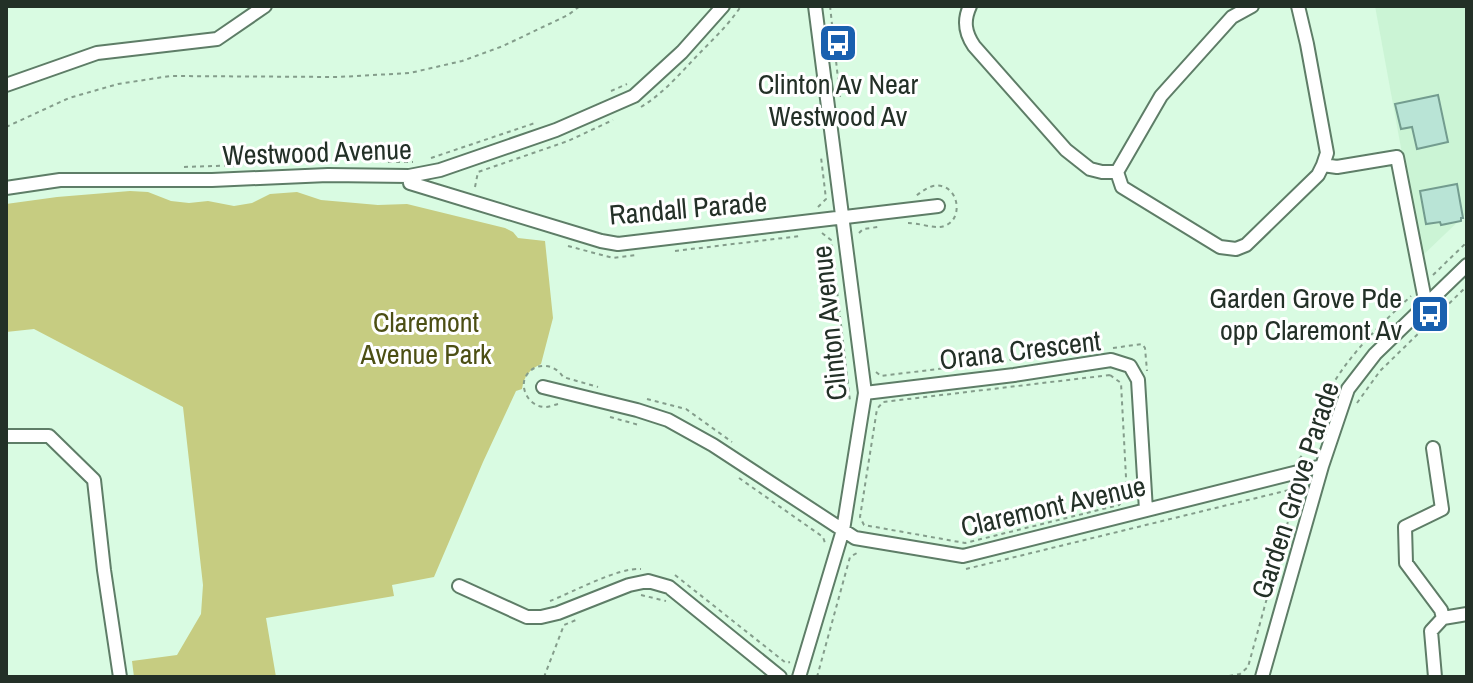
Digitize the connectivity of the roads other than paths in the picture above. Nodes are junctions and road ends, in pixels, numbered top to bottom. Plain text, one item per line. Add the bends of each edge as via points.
1 (265, 6) edge
2 (723, 6) edge
3 (815, 6) edge
4 (970, 6) edge
5 (1252, 6) edge
6 (1298, 6) edge
7 (1231, 11) edge
8 (6, 85) edge
9 (1323, 165) junction
10 (1117, 172) junction
11 (409, 176) junction
12 (6, 188) edge
13 (938, 206) dead end
14 (842, 216) junction
15 (1467, 265) edge
16 (1426, 305) junction
17 (543, 387) dead end
18 (865, 393) junction
19 (6, 436) edge
20 (1433, 448) dead end
21 (1322, 466) junction
22 (1146, 510) junction
23 (843, 530) junction
24 (459, 586) dead end
25 (1467, 614) edge
26 (1443, 618) junction
27 (120, 677) edge
28 (780, 677) edge
29 (799, 677) edge
30 (1262, 677) edge
31 (1435, 677) edge

1 - 8 street via 217,39 97,53
2 - 11 street, Westwood Avenue via 634,96 556,130
3 - 14 street, Clinton Avenue
4 - 10 street via 965,21 968,38 994,69 1066,150 1090,169
5 - 7 street
6 - 9 street via 1327,153
7 - 10 street via 1161,96
9 - 10 street via 1260,233 1236,249 1220,247 1122,187
9 - 16 street via 1397,157
11 - 12 street, Westwood Avenue via 60,180
11 - 14 street, Randall Parade via 410,183 439,193 618,244
13 - 14 street, Randall Parade
14 - 18 street, Clinton Avenue
15 - 16 street, Garden Grove Parade
16 - 21 street, Garden Grove Parade via 1375,354 1348,389
17 - 23 street, Claremont Avenue via 668,420
18 - 22 street, Orana Crescent via 1111,360 1130,366 1138,380
18 - 23 street, Clinton Avenue
19 - 27 street via 49,436 94,480
20 - 26 street via 1442,509 1405,527 1406,563
21 - 22 street, Claremont Avenue
21 - 30 street, Garden Grove Parade
22 - 23 street, Claremont Avenue via 963,556 855,538
23 - 29 street, Clinton Avenue
24 - 28 street via 527,617 541,617 648,581 669,587
25 - 26 street
26 - 31 street via 1431,631

